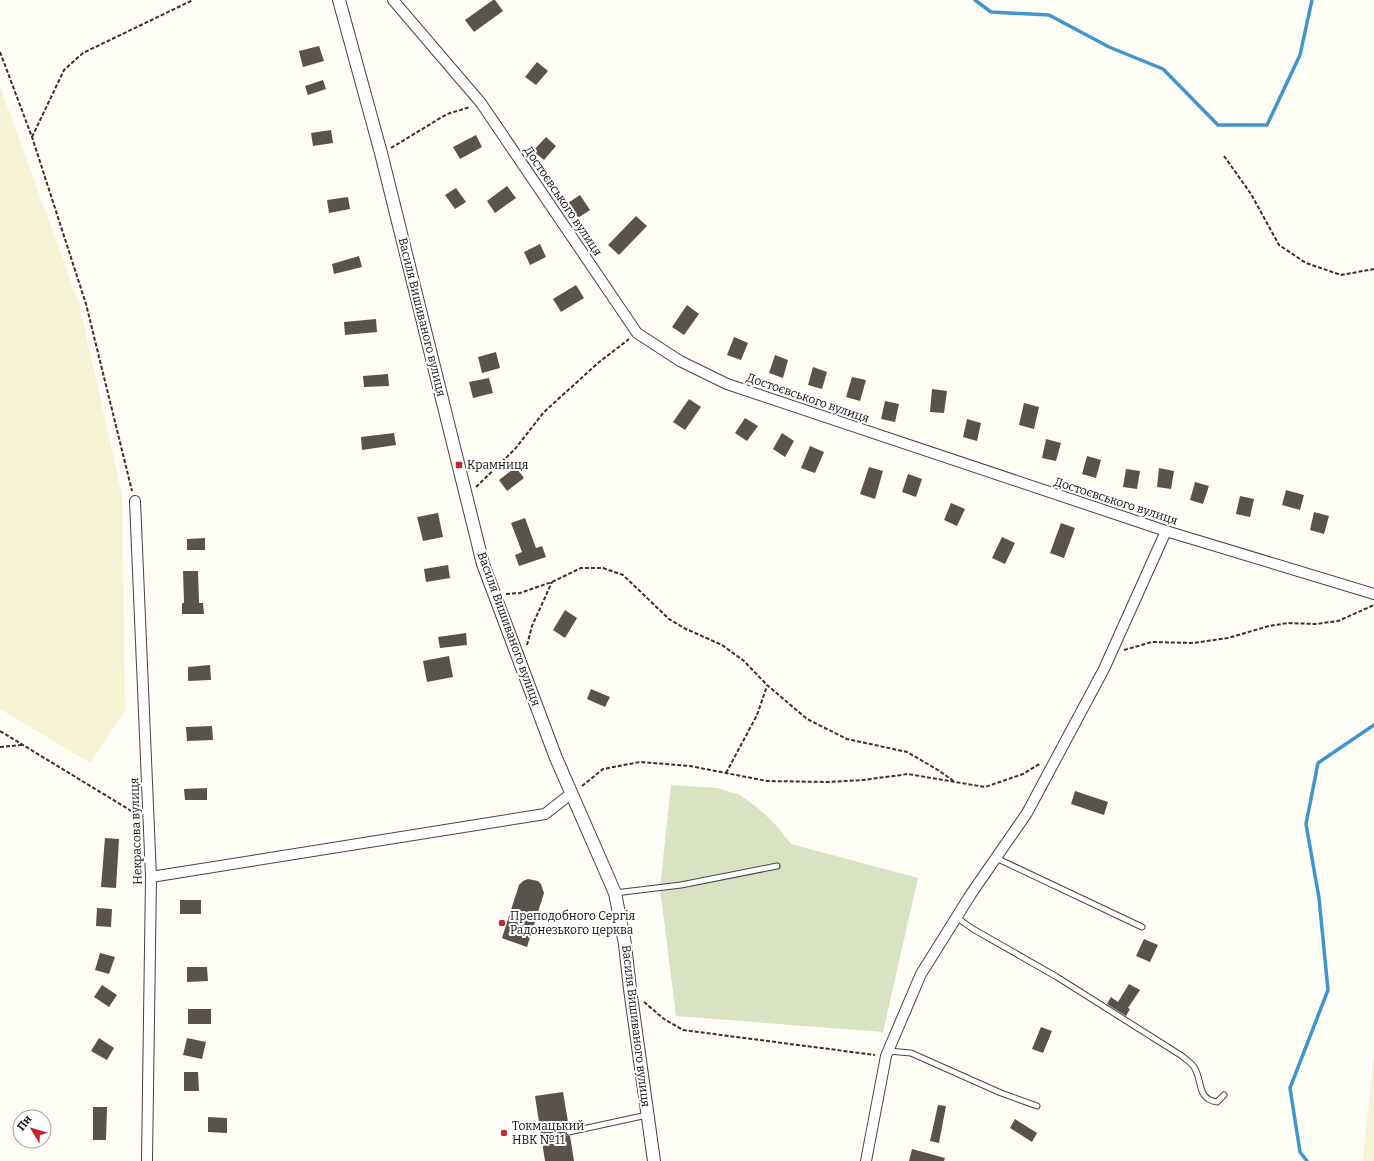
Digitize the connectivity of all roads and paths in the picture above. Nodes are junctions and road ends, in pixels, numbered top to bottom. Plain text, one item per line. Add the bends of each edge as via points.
1 (193, 0) edge
2 (339, 0) edge
3 (393, 0) edge
4 (0, 52) edge
5 (481, 103) junction
6 (32, 137) junction
7 (381, 154) junction
8 (1224, 156) dead end
9 (1374, 269) edge
10 (637, 333) junction
11 (466, 496) junction
12 (135, 501) joint
13 (1166, 532) junction
14 (552, 582) junction
15 (492, 588) junction
16 (1374, 594) edge
17 (1374, 606) edge
18 (527, 645) dead end
19 (1119, 654) dead end
20 (767, 686) junction
21 (0, 731) edge
22 (23, 745) junction
23 (0, 747) edge
24 (1059, 752) junction
25 (726, 773) junction
26 (955, 782) junction
27 (572, 793) junction
28 (149, 822) junction
29 (996, 858) junction
30 (777, 866) dead end
31 (151, 877) junction
32 (615, 893) junction
33 (956, 917) junction
34 (1142, 927) dead end
35 (630, 989) junction
36 (887, 1054) junction
37 (1224, 1095) dead end
38 (1037, 1106) dead end
39 (647, 1115) junction
40 (569, 1132) dead end
41 (147, 1161) edge
42 (654, 1161) edge
43 (866, 1161) edge

1 - 6 path via 83,53 64,70
2 - 7 street, Василя Вишиваного вулиця
3 - 5 street, Достоєвського вулиця
4 - 6 path
5 - 7 path via 447,114
5 - 10 street, Достоєвського вулиця
6 - 12 path via 86,304
7 - 11 street, Василя Вишиваного вулиця
8 - 9 path via 1251,194 1279,245 1306,263 1341,275
10 - 11 path via 598,363 544,412 515,449
10 - 13 street, Достоєвського вулиця via 680,361 727,384
11 - 15 street, Василя Вишиваного вулиця via 483,564
12 - 28 street, Некрасова вулиця
13 - 16 street, Достоєвського вулиця
13 - 24 street via 1104,669
14 - 15 path via 520,593 505,594
14 - 18 path via 532,626
14 - 20 path via 581,568 603,568 623,575 669,619 722,645 744,661
15 - 27 street, Василя Вишиваного вулиця via 556,758
17 - 19 path via 1338,621 1316,624 1288,623 1228,638 1193,643 1152,642 1124,650
20 - 25 path via 757,715
20 - 26 path via 807,719 847,739 907,752
21 - 22 path
22 - 23 path
22 - 28 path
24 - 26 path via 1023,774 986,787
24 - 29 street via 1027,813
25 - 26 path via 767,780 828,782 908,774
25 - 27 path via 690,766 640,762 603,769
27 - 31 street via 545,814
27 - 32 street, Василя Вишиваного вулиця
28 - 31 street, Некрасова вулиця
29 - 33 street
29 - 34 lane
30 - 32 lane via 681,885
31 - 41 street, Некрасова вулиця
32 - 35 street, Василя Вишиваного вулиця via 626,944
33 - 36 street via 921,974
33 - 37 lane via 1182,1056 1194,1066 1203,1095 1210,1101 1217,1102
35 - 36 path via 664,1019 683,1030
35 - 39 street, Василя Вишиваного вулиця
36 - 38 lane via 911,1053
36 - 43 street
39 - 40 lane
39 - 42 street, Василя Вишиваного вулиця

